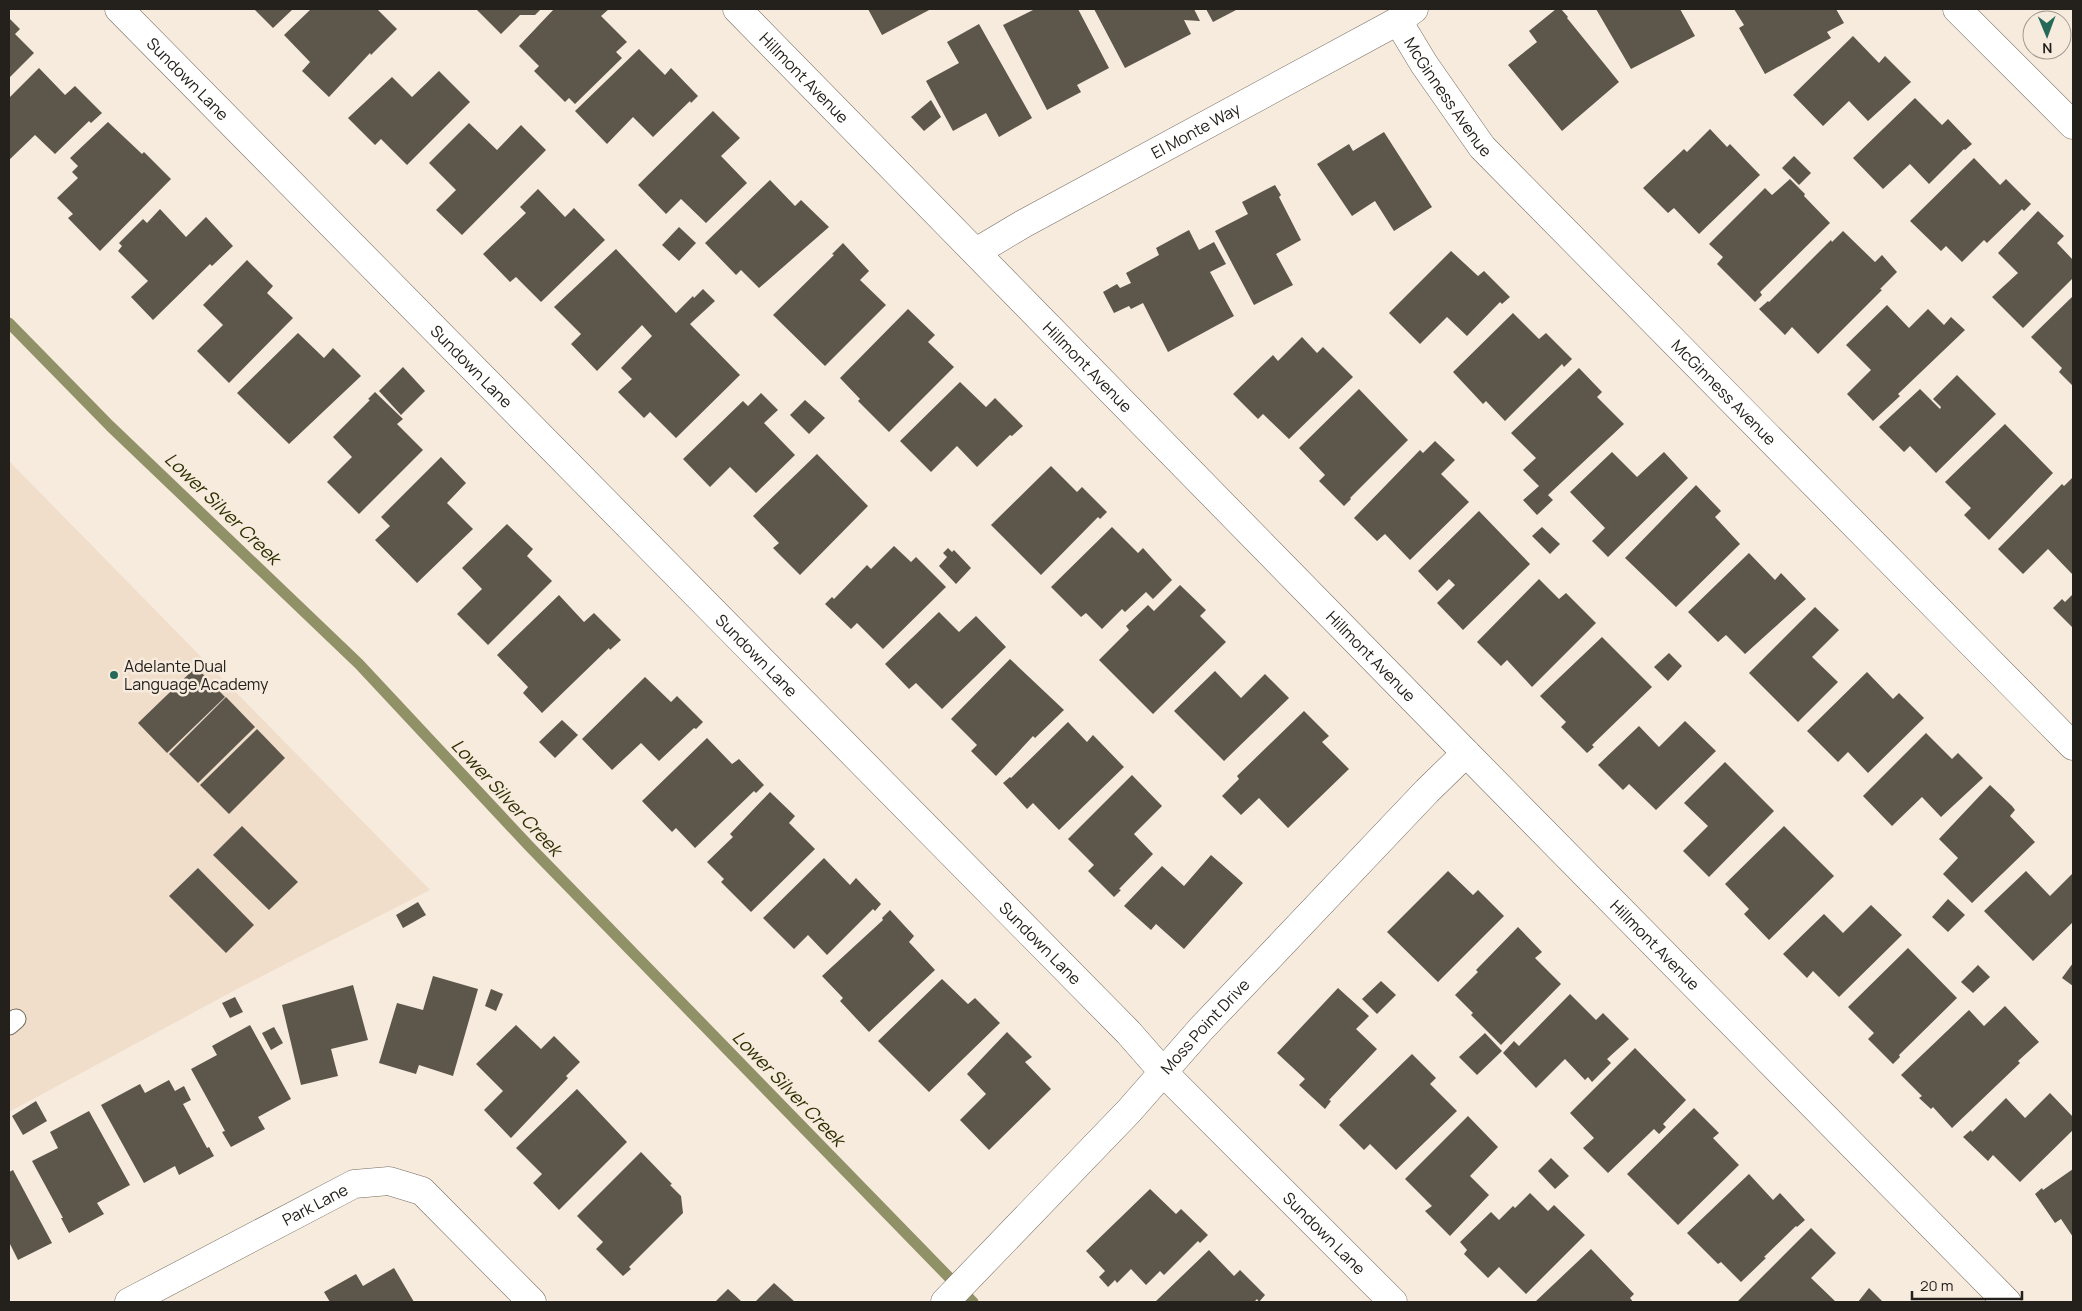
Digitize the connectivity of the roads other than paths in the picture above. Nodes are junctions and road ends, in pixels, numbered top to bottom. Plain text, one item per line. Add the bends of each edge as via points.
1 (119, 9) edge
2 (737, 9) edge
3 (1957, 9) edge
4 (1406, 15) edge
5 (2073, 125) edge
6 (976, 252) junction
7 (2073, 746) edge
8 (1466, 753) junction
9 (1164, 1072) junction
10 (129, 1302) edge
11 (532, 1302) edge
12 (945, 1302) edge
13 (1393, 1302) edge
14 (2007, 1302) edge

1 - 9 street, Sundown Lane
2 - 6 street, Hillmont Avenue
3 - 5 street
4 - 6 street, El Monte Way
4 - 7 street, McGinness Avenue via 1424,64 1482,147
6 - 8 street, Hillmont Avenue
8 - 9 street, Moss Point Drive via 1201,1029
8 - 14 street, Hillmont Avenue
9 - 12 street, Moss Point Drive
9 - 13 street, Sundown Lane
10 - 11 street, Park Lane via 354,1184 390,1181 422,1191

